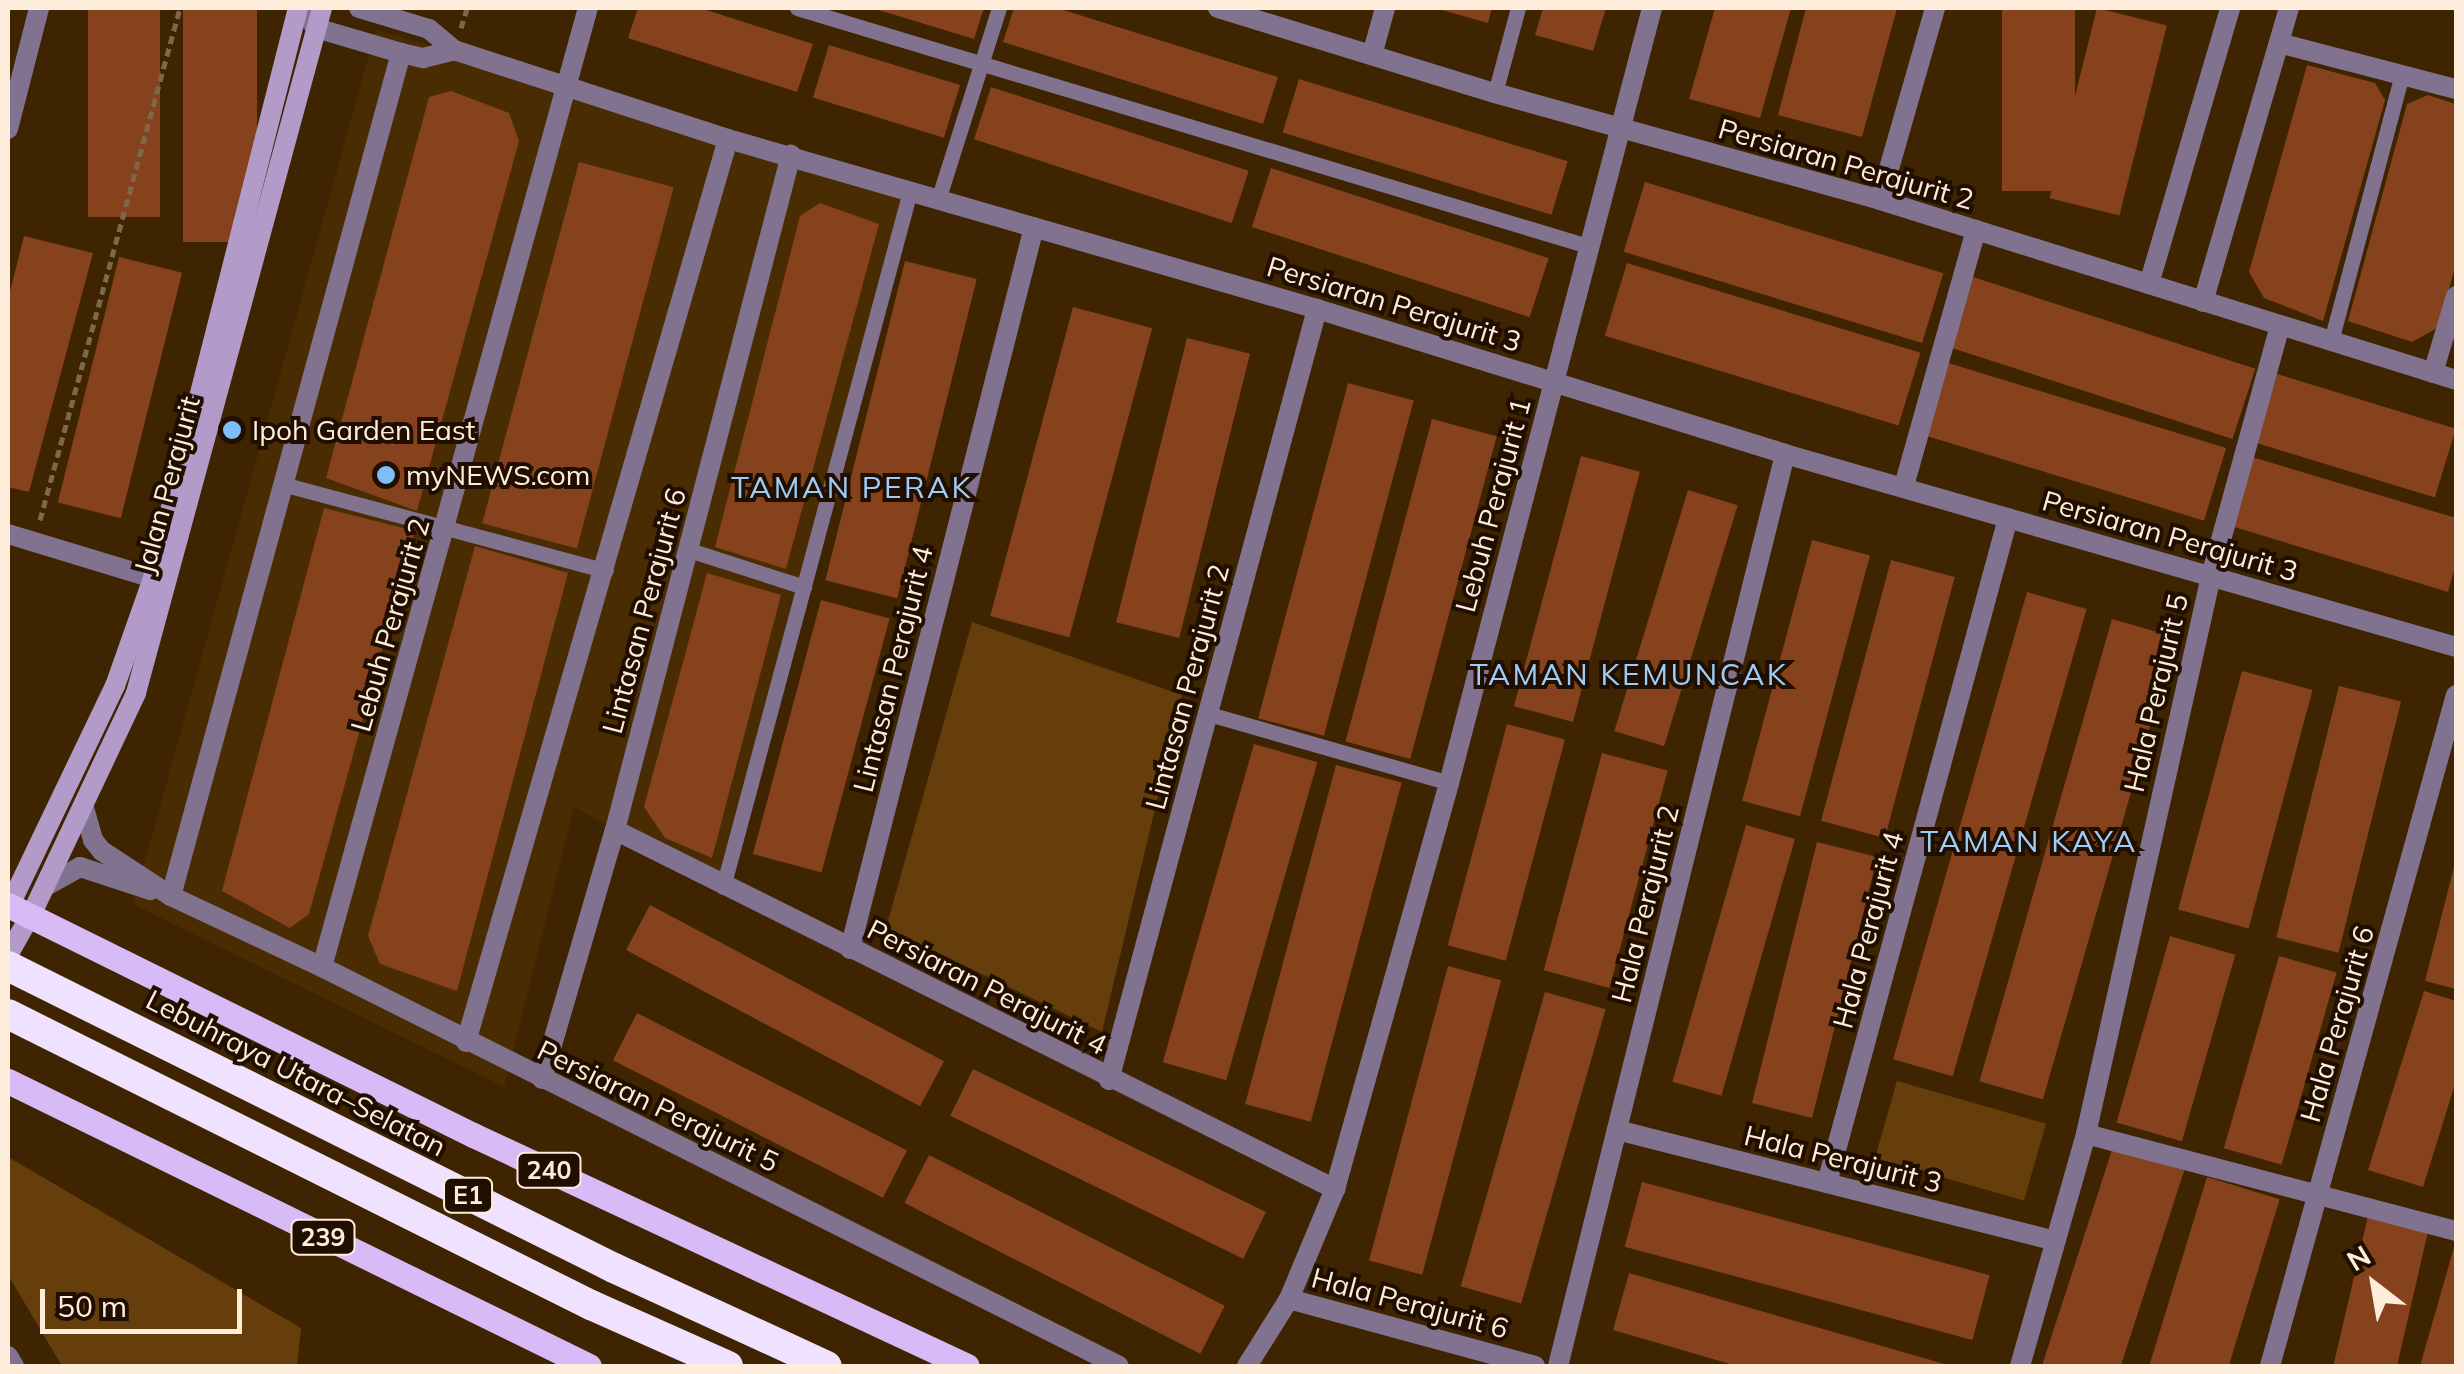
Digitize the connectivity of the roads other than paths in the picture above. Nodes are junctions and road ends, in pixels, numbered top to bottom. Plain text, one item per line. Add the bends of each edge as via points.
1 (38, 8) edge
2 (300, 8) edge
3 (359, 8) edge
4 (588, 8) edge
5 (797, 8) edge
6 (999, 8) edge
7 (1218, 8) edge
8 (1385, 8) edge
9 (1518, 8) edge
10 (1652, 8) edge
11 (1935, 8) edge
12 (2230, 8) edge
13 (2289, 8) edge
14 (1246, 12) edge
15 (319, 18) edge
16 (2278, 43) junction
17 (454, 50) junction
18 (401, 53) junction
19 (1372, 55) junction
20 (981, 64) junction
21 (2402, 75) junction
22 (568, 84) junction
23 (2456, 89) edge
24 (1495, 93) junction
25 (8, 128) edge
26 (1619, 129) junction
27 (728, 139) junction
28 (790, 155) junction
29 (910, 192) junction
30 (938, 200) junction
31 (1880, 200) junction
32 (1034, 228) junction
33 (1976, 230) junction
34 (1591, 247) junction
35 (2149, 284) junction
36 (2456, 296) edge
37 (2203, 302) junction
38 (1317, 309) junction
39 (2280, 325) junction
40 (2331, 341) junction
41 (2433, 374) junction
42 (1554, 380) junction
43 (2456, 380) edge
44 (1786, 454) junction
45 (286, 485) junction
46 (1904, 486) junction
47 (2008, 518) junction
48 (446, 527) junction
49 (8, 534) edge
50 (689, 550) junction
51 (606, 570) junction
52 (2211, 576) junction
53 (153, 578) junction
54 (804, 587) junction
55 (2456, 647) edge
56 (2456, 696) edge
57 (1208, 714) junction
58 (1449, 783) junction
59 (84, 808) junction
60 (615, 830) junction
61 (46, 886) junction
62 (723, 887) junction
63 (171, 896) junction
64 (8, 907) edge
65 (850, 949) junction
66 (8, 954) edge
67 (8, 966) edge
68 (322, 967) junction
69 (14, 1017) edge
70 (466, 1042) junction
71 (542, 1078) junction
72 (1109, 1080) junction
73 (8, 1081) edge
74 (1617, 1130) junction
75 (2086, 1134) junction
76 (1828, 1184) junction
77 (1336, 1190) junction
78 (2317, 1198) junction
79 (2456, 1232) edge
80 (2055, 1242) junction
81 (1289, 1298) junction
82 (8, 1356) edge
83 (14, 1366) edge
84 (589, 1366) edge
85 (728, 1366) edge
86 (826, 1366) edge
87 (968, 1366) edge
88 (1119, 1366) edge
89 (1246, 1366) edge
90 (1536, 1366) edge
91 (1558, 1366) edge
92 (2020, 1366) edge
93 (2270, 1366) edge

1 - 25 street
2 - 15 street
2 - 53 street, Jalan Perajurit
3 - 17 street via 429,29
4 - 22 street, Lebuh Perajurit 2
5 - 20 lane
6 - 20 lane
7 - 14 street, Persiaran Perajurit 2
8 - 19 street
9 - 24 lane
10 - 26 street, Lebuh Perajurit 1
11 - 31 street
12 - 35 street
13 - 16 street
14 - 19 street, Persiaran Perajurit 2
15 - 18 street, Persiaran Perajurit 3
15 - 59 street, Jalan Perajurit via 154,640
16 - 21 street
16 - 37 street
17 - 18 street, Persiaran Perajurit 3 via 423,58
17 - 22 street, Persiaran Perajurit 3
18 - 45 street
19 - 24 street, Persiaran Perajurit 2
20 - 30 lane
20 - 34 lane
21 - 23 street
21 - 40 lane
22 - 27 street, Persiaran Perajurit 3
22 - 48 street, Lebuh Perajurit 2
24 - 26 street, Persiaran Perajurit 2
26 - 31 street, Persiaran Perajurit 2
26 - 34 street, Lebuh Perajurit 1
27 - 28 street, Persiaran Perajurit 3
27 - 51 street, Lintasan Perajurit 6
28 - 29 street, Persiaran Perajurit 3
28 - 50 street, Lintasan Perajurit 6
29 - 30 street, Persiaran Perajurit 3
29 - 54 lane
30 - 32 street, Persiaran Perajurit 3
31 - 33 street, Persiaran Perajurit 2
32 - 38 street, Persiaran Perajurit 3
32 - 65 street, Lintasan Perajurit 4
33 - 35 street, Persiaran Perajurit 2
33 - 46 street
34 - 42 street, Lebuh Perajurit 1
35 - 37 street, Persiaran Perajurit 2
36 - 41 street
37 - 39 street, Persiaran Perajurit 2
38 - 42 street, Persiaran Perajurit 3
38 - 57 street, Lintasan Perajurit 2
39 - 40 street, Persiaran Perajurit 2
39 - 52 street, Hala Perajurit 5
40 - 41 street, Persiaran Perajurit 2
41 - 43 street, Persiaran Perajurit 2
42 - 44 street, Persiaran Perajurit 3
42 - 58 street, Lebuh Perajurit 1
44 - 46 street, Persiaran Perajurit 3
44 - 74 street, Hala Perajurit 2
45 - 48 lane
45 - 63 street
46 - 47 street, Persiaran Perajurit 3
47 - 52 street, Persiaran Perajurit 3
47 - 76 street, Hala Perajurit 4
48 - 51 lane
48 - 68 street, Lebuh Perajurit 2
49 - 53 street
50 - 54 lane
50 - 60 street, Lintasan Perajurit 6
51 - 70 street, Lintasan Perajurit 6
52 - 55 street, Persiaran Perajurit 3
52 - 75 street, Hala Perajurit 5
53 - 64 street, Jalan Perajurit via 115,686
54 - 62 lane
56 - 78 street, Hala Perajurit 6
57 - 58 lane
57 - 72 street, Lintasan Perajurit 2
58 - 77 street, Lebuh Perajurit 1
59 - 61 street, Jalan Perajurit
59 - 63 street, Persiaran Perajurit 5 via 102,852
60 - 62 street, Persiaran Perajurit 4
60 - 71 street, Lintasan Perajurit 6
61 - 63 street, Persiaran Perajurit 5 via 80,866
61 - 66 street, Jalan Perajurit
62 - 65 street, Persiaran Perajurit 4
63 - 68 street, Persiaran Perajurit 5
64 - 87 main road, 240
65 - 72 street, Persiaran Perajurit 4
67 - 86 highway, Lebuhraya Utara–Selatan / E1 via 614,1268
68 - 70 street, Persiaran Perajurit 5
69 - 85 highway, E1 via 591,1305
70 - 71 street, Persiaran Perajurit 5
71 - 88 street, Persiaran Perajurit 5
72 - 77 street, Persiaran Perajurit 4
73 - 84 main road, 239
74 - 76 street, Hala Perajurit 3
74 - 91 street, Hala Perajurit 2
75 - 78 street
75 - 80 street, Hala Perajurit 5
76 - 80 street, Hala Perajurit 3
77 - 81 street, Lebuh Perajurit 1
78 - 79 street
78 - 93 street, Hala Perajurit 6
80 - 92 street, Hala Perajurit 5
81 - 89 street, Hala Perajurit 6
81 - 90 street, Hala Perajurit 6
82 - 83 street

